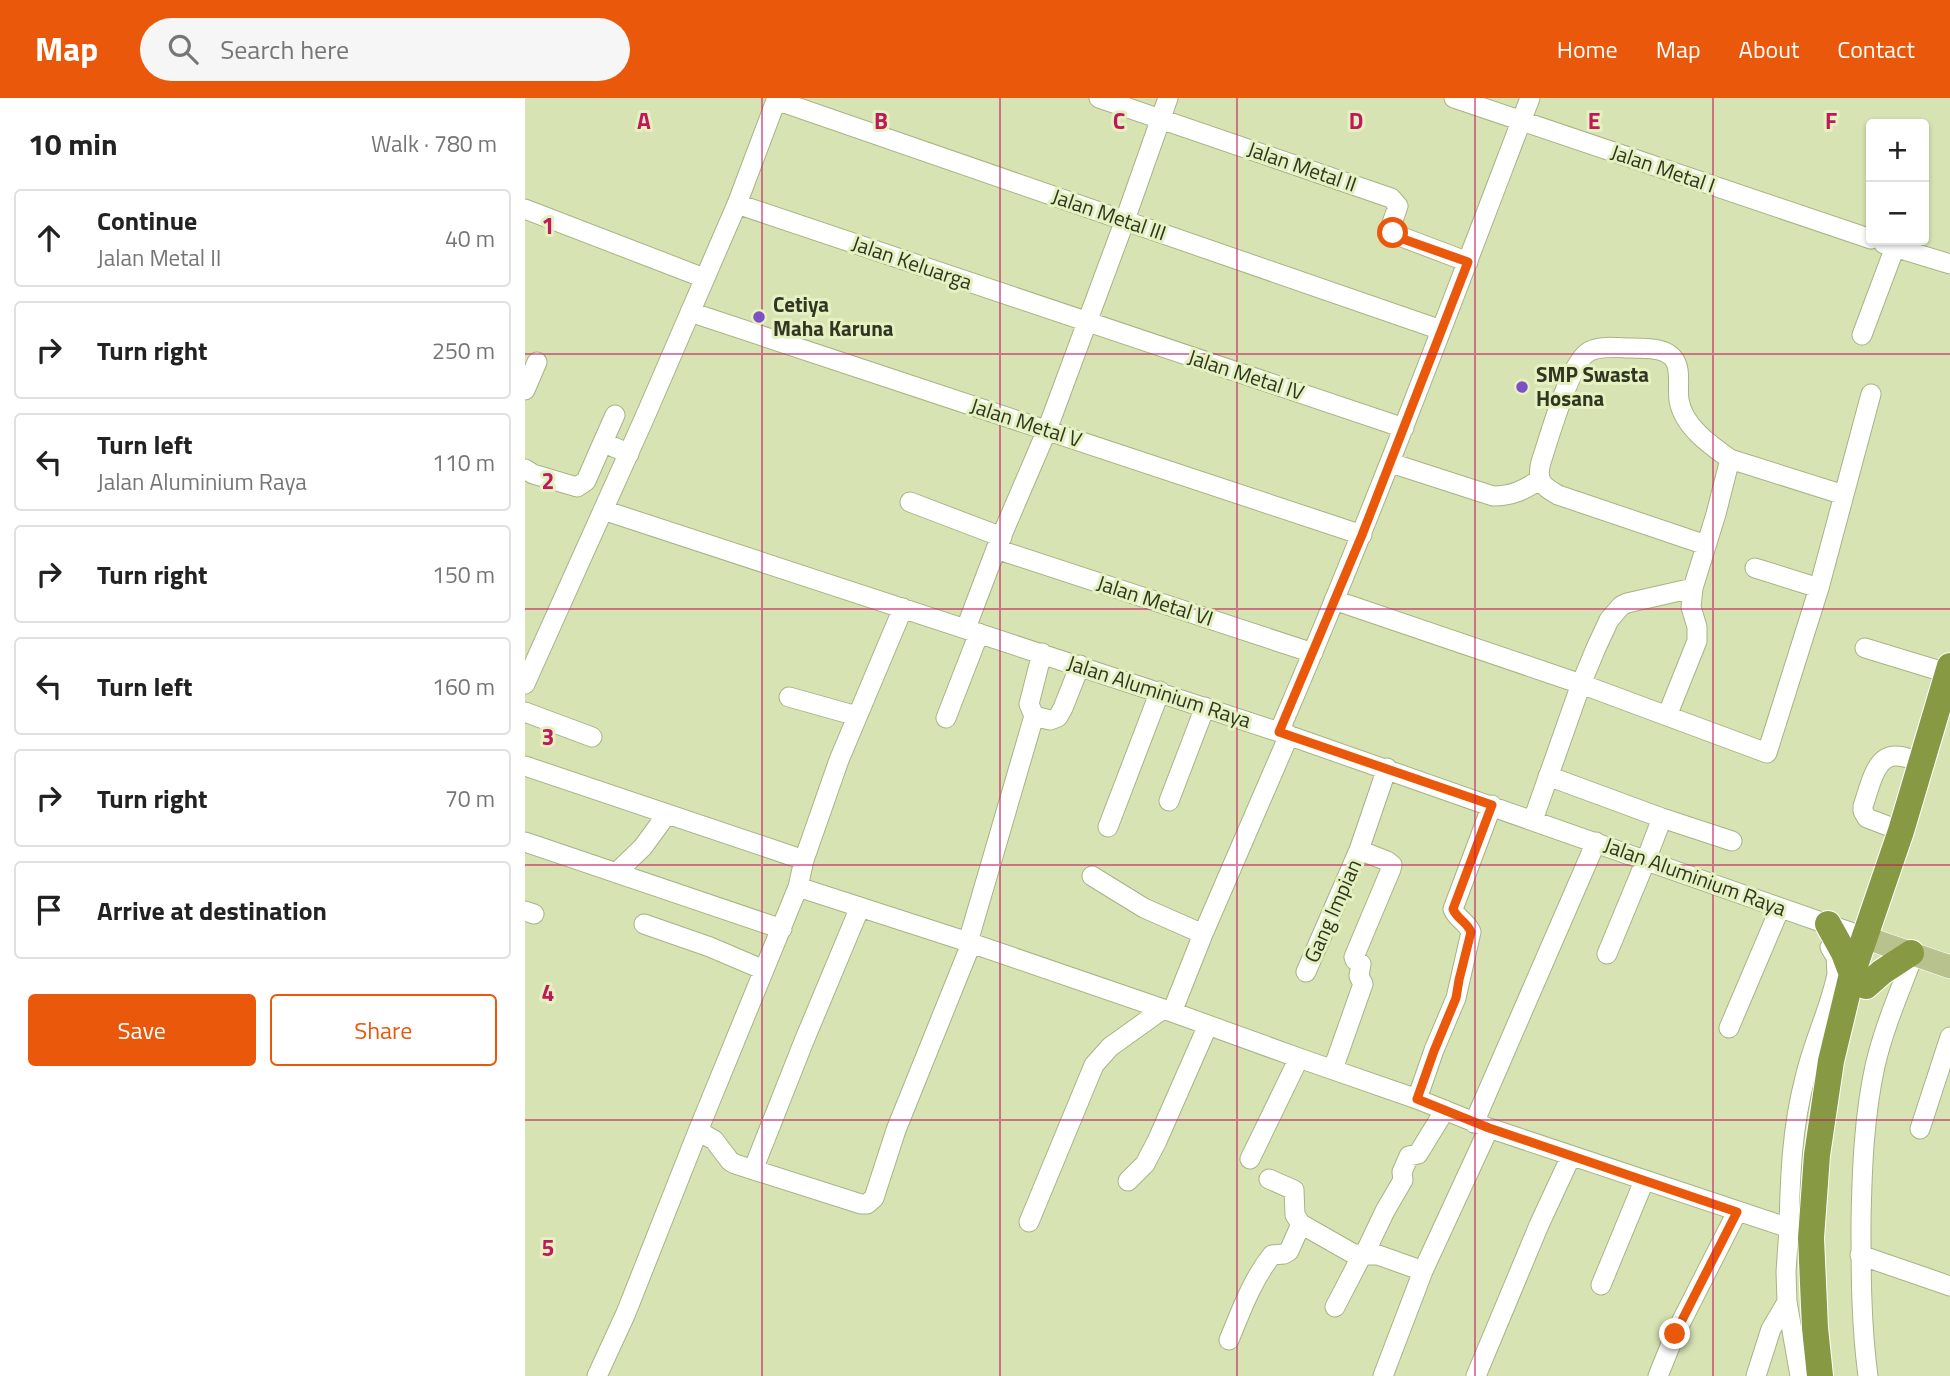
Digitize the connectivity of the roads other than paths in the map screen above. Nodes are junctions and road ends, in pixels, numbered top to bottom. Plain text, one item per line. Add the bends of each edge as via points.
1 (1099, 98) edge
2 (1168, 98) edge
3 (1454, 98) edge
4 (1530, 98) edge
5 (777, 99) edge
6 (1161, 119) junction
7 (1521, 121) junction
8 (737, 204) junction
9 (525, 209) edge
10 (1125, 220) junction
11 (1866, 237) edge
12 (1880, 245) edge
13 (1890, 245) edge
14 (1468, 262) junction
15 (1950, 264) edge
16 (704, 278) junction
17 (690, 312) junction
18 (1088, 323) junction
19 (1441, 330) junction
20 (1862, 335) dead end
21 (537, 362) dead end
22 (525, 390) edge
23 (1871, 394) dead end
24 (615, 415) dead end
25 (1404, 428) junction
26 (1047, 430) junction
27 (603, 442) junction
28 (629, 454) junction
29 (1730, 459) junction
30 (1391, 463) junction
31 (525, 469) edge
32 (1540, 479) junction
33 (1844, 495) junction
34 (910, 502) dead end
35 (603, 510) junction
36 (1362, 535) junction
37 (999, 543) junction
38 (1706, 545) junction
39 (1755, 568) dead end
40 (1693, 589) junction
41 (1819, 589) junction
42 (1334, 600) junction
43 (903, 608) junction
44 (972, 630) junction
45 (1865, 648) dead end
46 (1042, 653) junction
47 (1313, 653) junction
48 (1080, 665) junction
49 (1949, 671) edge
50 (526, 678) edge
51 (1581, 684) junction
52 (1160, 691) junction
53 (789, 697) dead end
54 (1205, 706) junction
55 (525, 712) edge
56 (857, 716) junction
57 (1034, 716) junction
58 (1667, 716) junction
59 (946, 718) dead end
60 (1950, 724) edge
61 (1284, 733) junction
62 (592, 737) dead end
63 (1921, 762) junction
64 (525, 766) edge
65 (1387, 768) junction
66 (1548, 776) junction
67 (1169, 801) dead end
68 (1492, 805) junction
69 (667, 814) junction
70 (1662, 818) junction
71 (1532, 820) junction
72 (1108, 828) dead end
73 (1901, 831) junction
74 (1731, 841) dead end
75 (525, 842) edge
76 (1596, 842) junction
77 (1359, 850) junction
78 (804, 860) junction
79 (1646, 860) junction
80 (615, 873) junction
81 (1092, 876) dead end
82 (798, 887) junction
83 (860, 907) junction
84 (1780, 908) junction
85 (1818, 921) junction
86 (644, 923) dead end
87 (782, 929) junction
88 (1203, 934) junction
89 (1872, 940) junction
90 (969, 943) junction
91 (1607, 954) dead end
92 (1912, 954) junction
93 (1950, 967) edge
94 (764, 970) junction
95 (1306, 972) dead end
96 (1859, 980) junction
97 (1167, 1010) junction
98 (1208, 1025) junction
99 (1728, 1028) dead end
100 (1950, 1037) edge
101 (1299, 1058) junction
102 (1333, 1069) junction
103 (1417, 1099) junction
104 (1445, 1110) junction
105 (1482, 1125) junction
106 (1920, 1129) dead end
107 (698, 1131) junction
108 (1571, 1156) junction
109 (1250, 1159) dead end
110 (753, 1170) junction
111 (1269, 1179) dead end
112 (1128, 1181) dead end
113 (1644, 1181) junction
114 (1737, 1212) junction
115 (1028, 1222) dead end
116 (1301, 1224) junction
117 (1789, 1228) junction
118 (1363, 1255) junction
119 (1860, 1255) junction
120 (1423, 1271) junction
121 (1601, 1285) dead end
122 (1950, 1286) edge
123 (1787, 1302) junction
124 (1335, 1307) dead end
125 (1229, 1339) dead end
126 (597, 1376) edge
127 (1383, 1376) edge
128 (1476, 1376) edge
129 (1658, 1376) edge
130 (1756, 1376) edge
131 (1800, 1376) edge
132 (1821, 1376) edge
133 (1837, 1376) edge
134 (1868, 1376) edge

1 - 6 street, Jalan Metal II
2 - 6 street
3 - 7 street, Jalan Metal I
4 - 7 street
5 - 8 street
5 - 10 street, Jalan Metal III
6 - 10 street
6 - 14 street, Jalan Metal II via 1391,198 1398,206 1391,226 1394,234
7 - 11 street, Jalan Metal I
7 - 14 street
8 - 16 street
8 - 18 street, Jalan Keluarga
9 - 16 street
10 - 18 street
10 - 19 street, Jalan Metal III
12 - 20 street
13 - 15 street, Jalan Metal I
14 - 19 street
16 - 17 street
17 - 26 street, Jalan Metal V
17 - 28 street
18 - 25 street, Jalan Metal IV
18 - 26 street
19 - 25 street
21 - 22 street
23 - 33 street
24 - 27 street
25 - 30 street
26 - 36 street, Jalan Metal V
26 - 37 street
27 - 28 street
27 - 31 street via 586,481 577,487
28 - 35 street
29 - 32 street via 1686,417 1672,357 1652,349 1595,349 1583,355 1569,382 1541,462
29 - 33 street
29 - 38 street
30 - 32 street via 1493,496 1519,492
30 - 36 street
32 - 38 street via 1558,495
33 - 41 street
34 - 37 street, Jalan Metal VI
35 - 43 street, Jalan Aluminium Raya
35 - 50 street
36 - 42 street
37 - 44 street
37 - 47 street, Jalan Metal VI
38 - 40 street
39 - 41 street
40 - 51 street via 1621,607 1609,620
40 - 58 street via 1697,641
41 - 58 street via 1767,753
42 - 47 street
42 - 51 street
43 - 44 street, Jalan Aluminium Raya
43 - 56 street
44 - 46 street, Jalan Aluminium Raya
44 - 59 street
45 - 49 street
46 - 48 street, Jalan Aluminium Raya
46 - 57 street via 1029,704
47 - 61 street
48 - 52 street, Jalan Aluminium Raya
48 - 57 street via 1059,715 1049,720
49 - 63 highway
51 - 58 street
51 - 66 street
52 - 54 street, Jalan Aluminium Raya
52 - 72 street
53 - 56 street
54 - 61 street, Jalan Aluminium Raya
54 - 67 street
55 - 62 street
56 - 78 street
57 - 90 street
60 - 89 highway
61 - 65 street, Jalan Aluminium Raya
61 - 88 street
63 - 73 highway
63 - 73 street via 1885,758 1863,806 1867,818
64 - 69 street
65 - 68 street, Jalan Aluminium Raya
65 - 77 street, Gang Impian
66 - 70 street
66 - 71 street
68 - 71 street, Jalan Aluminium Raya
68 - 103 street via 1453,909 1471,932 1456,998
69 - 78 street
69 - 80 street via 643,847
70 - 74 street
70 - 79 street
71 - 76 street, Jalan Aluminium Raya
73 - 89 highway
75 - 80 street
76 - 79 street, Jalan Aluminium Raya
76 - 105 street
77 - 95 street, Gang Impian
77 - 102 street via 1391,867 1354,957 1361,964 1362,988
78 - 82 street
79 - 84 street, Jalan Aluminium Raya
79 - 91 street
80 - 87 street
81 - 88 street via 1144,908
82 - 83 street
82 - 87 street
83 - 90 street
83 - 110 street
84 - 85 street, Jalan Aluminium Raya
84 - 99 street
85 - 89 street, Jalan Aluminium Raya
85 - 96 highway via 1845,953
85 - 117 street via 1836,957 1837,974 1804,1078 1790,1177
86 - 94 street
87 - 94 street
88 - 97 street
89 - 92 main road, Jalan Aluminium Raya
89 - 96 highway
90 - 97 street
90 - 110 street via 870,1202 861,1204
92 - 93 main road, Jalan Aluminium Raya
92 - 96 highway
92 - 119 street via 1876,1063 1868,1105
94 - 107 street
96 - 132 highway via 1831,1061 1817,1155 1811,1249
96 - 133 highway via 1835,1099 1826,1185 1827,1275
97 - 98 street
97 - 115 street via 1110,1047 1094,1065
98 - 101 street
98 - 112 street via 1148,1159
100 - 106 street
101 - 102 street
101 - 109 street
102 - 103 street
103 - 104 street
104 - 105 street
104 - 118 street via 1418,1154 1409,1156 1403,1180
105 - 108 street
105 - 120 street
107 - 110 street via 714,1140 732,1163
107 - 126 street via 627,1313
108 - 113 street
108 - 128 street
111 - 116 street via 1294,1190 1295,1215
113 - 114 street
113 - 121 street
114 - 117 street
114 - 129 street
116 - 118 street
116 - 125 street via 1289,1251 1272,1255 1266,1264
117 - 123 street
118 - 120 street
118 - 124 street
119 - 122 street
119 - 134 street
120 - 127 street
123 - 130 street
123 - 131 street

